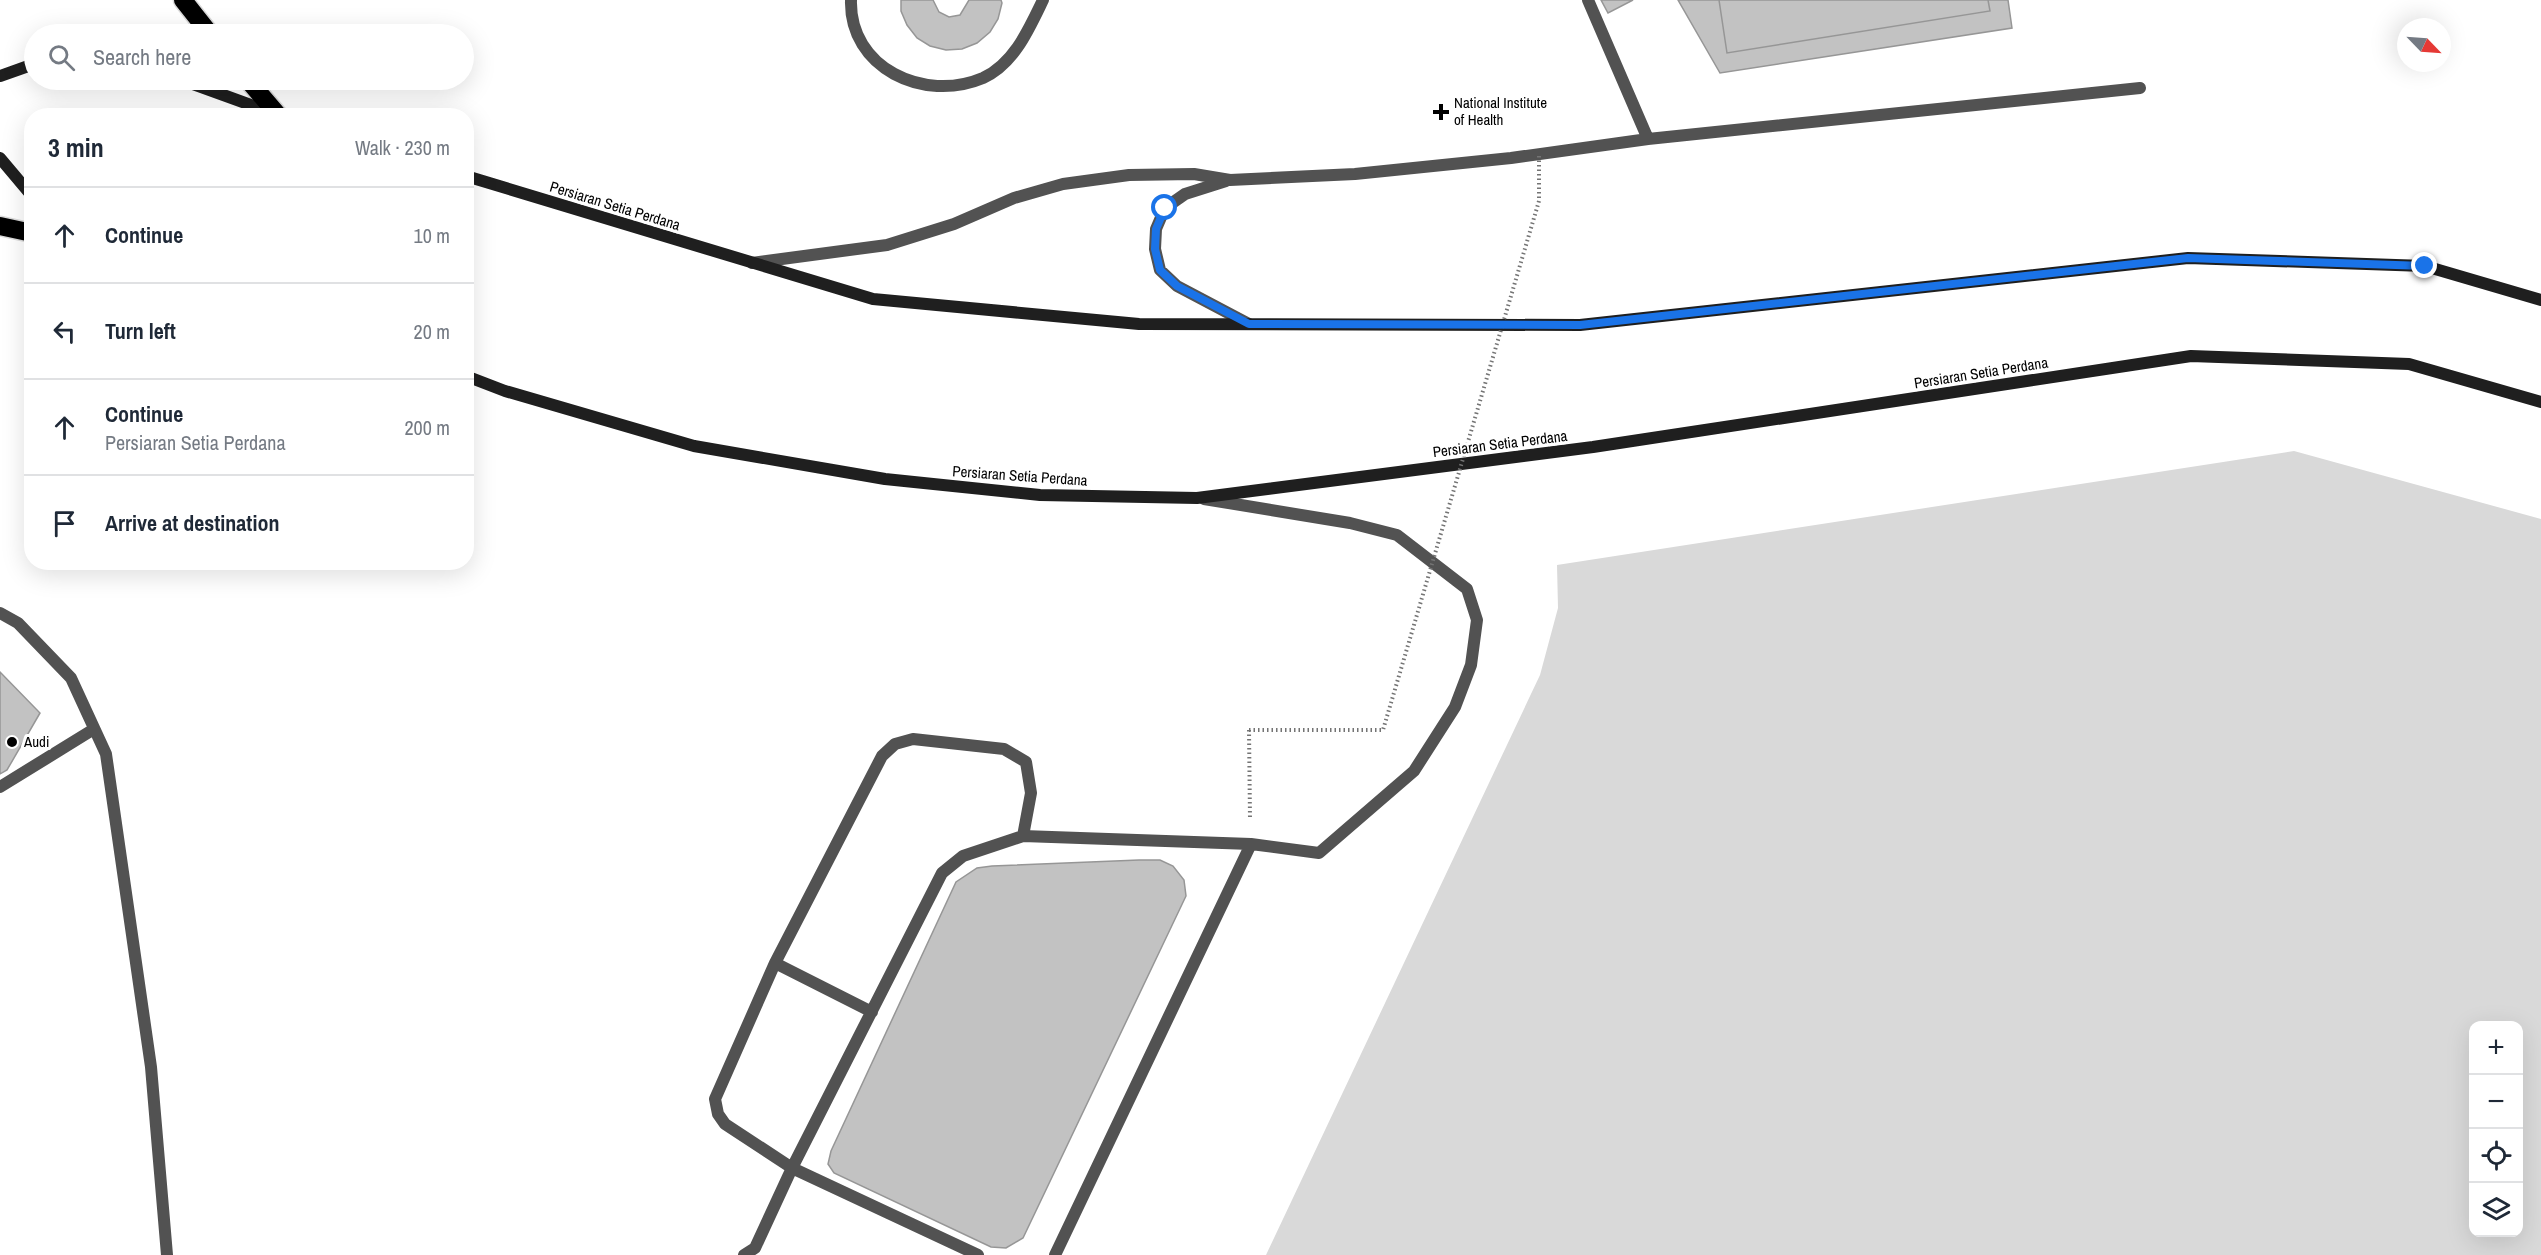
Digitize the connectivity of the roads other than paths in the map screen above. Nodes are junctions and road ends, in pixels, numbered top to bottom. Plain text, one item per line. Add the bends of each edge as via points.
1 (183, 0) edge
2 (851, 0) edge
3 (1043, 0) edge
4 (1588, 0) edge
5 (202, 24) edge
6 (24, 68) edge
7 (0, 76) edge
8 (2140, 88) dead end
9 (210, 90) edge
10 (257, 90) edge
11 (260, 108) edge
12 (273, 108) edge
13 (1648, 139) junction
14 (0, 158) edge
15 (474, 178) edge
16 (1230, 180) junction
17 (24, 186) edge
18 (0, 226) edge
19 (24, 231) edge
20 (752, 263) junction
21 (2541, 300) edge
22 (1249, 324) junction
23 (474, 379) edge
24 (2541, 402) edge
25 (1197, 498) junction
26 (0, 613) edge
27 (94, 729) junction
28 (0, 787) edge
29 (1023, 836) junction
30 (1251, 844) junction
31 (775, 963) junction
32 (872, 1012) junction
33 (792, 1168) junction
34 (757, 1251) edge
35 (167, 1255) edge
36 (744, 1255) edge
37 (978, 1255) edge
38 (1055, 1255) edge

1 - 5 highway
2 - 3 street via 851,20 866,50 890,72 920,85 953,87 984,77 1010,58
4 - 13 street
6 - 7 main road
8 - 13 street
9 - 11 main road
10 - 12 highway
13 - 16 street via 1355,174
14 - 17 main road
15 - 20 main road, Persiaran Setia Perdana
16 - 20 street via 1194,174 1129,175 1063,184 887,245
16 - 22 street via 1185,194 1165,208 1156,229 1155,249 1160,270 1177,286
18 - 19 highway
20 - 22 main road, Persiaran Setia Perdana via 873,299 1139,324
21 - 22 main road, Persiaran Setia Perdana via 2425,266 2188,258 1580,325
23 - 25 main road, Persiaran Setia Perdana via 694,447 885,479 1040,495
24 - 25 main road, Persiaran Setia Perdana via 2409,364 2191,357 1605,445
25 - 30 street via 1397,535 1467,589 1477,620 1472,665 1455,707 1414,771 1319,853
26 - 27 street via 18,623 71,678
27 - 28 street
27 - 35 street via 106,754 151,1067
29 - 30 street
29 - 31 street via 1031,793 1026,762 1004,748 913,740 895,744 882,756
29 - 32 street via 963,856 942,873
30 - 38 street
31 - 32 street
31 - 33 street via 715,1099 725,1124
32 - 33 street
33 - 34 street
33 - 37 street
34 - 36 street

